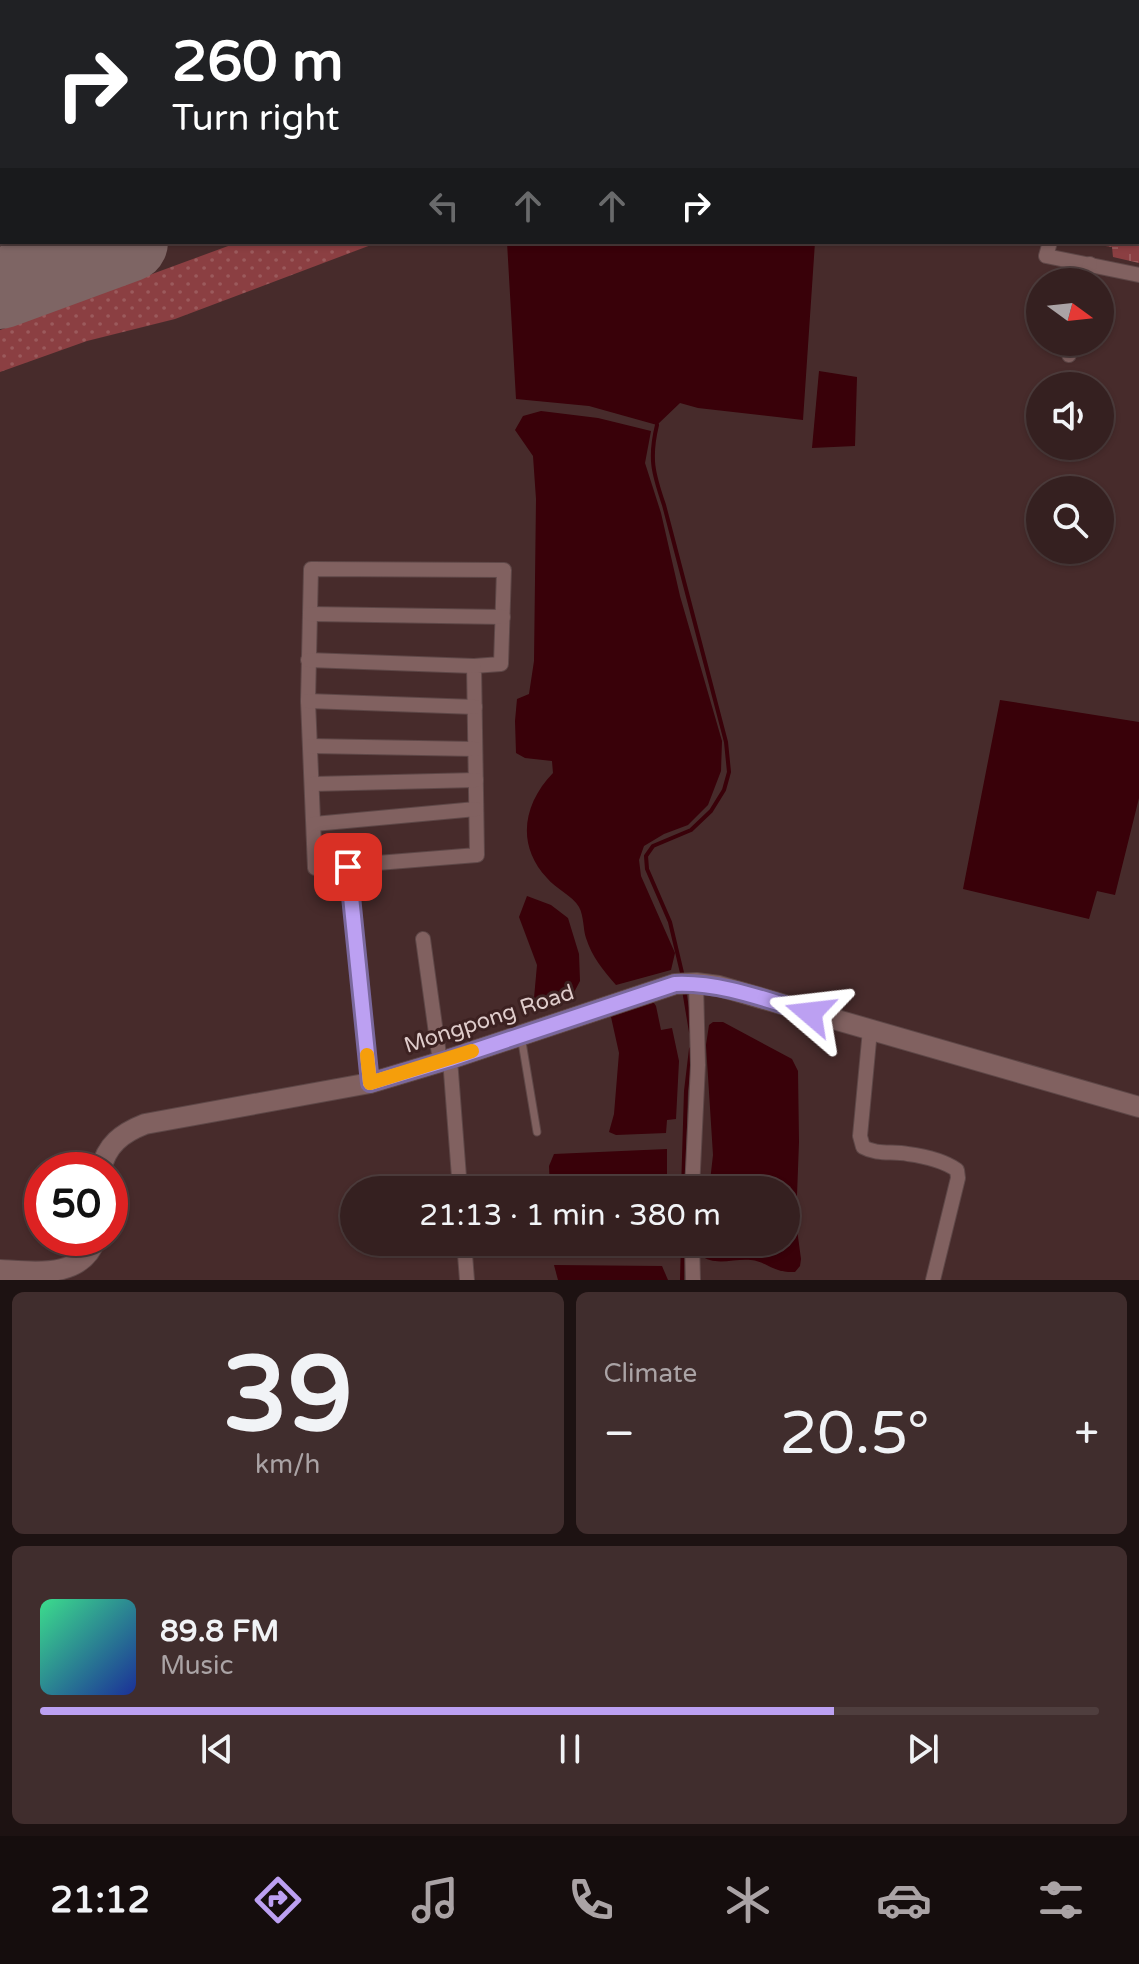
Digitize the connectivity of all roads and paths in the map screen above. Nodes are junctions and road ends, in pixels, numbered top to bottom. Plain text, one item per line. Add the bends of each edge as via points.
1 (1049, 244) edge
2 (1090, 264) junction
3 (1089, 268) edge
4 (1139, 275) edge
5 (310, 614) junction
6 (503, 617) junction
7 (308, 660) junction
8 (474, 666) junction
9 (308, 701) junction
10 (475, 707) junction
11 (310, 746) junction
12 (475, 749) junction
13 (476, 780) junction
14 (313, 784) junction
15 (476, 809) junction
16 (314, 824) junction
17 (348, 867) junction
18 (423, 939) dead end
19 (696, 983) junction
20 (870, 1030) junction
21 (521, 1034) junction
22 (445, 1061) junction
23 (370, 1083) junction
24 (1139, 1107) edge
25 (537, 1132) dead end
26 (109, 1152) edge
27 (458, 1176) edge
28 (693, 1176) edge
29 (88, 1256) edge
30 (465, 1256) edge
31 (692, 1256) edge
32 (0, 1270) edge
33 (467, 1280) edge
34 (693, 1280) edge
35 (933, 1280) edge

1 - 2 street via 1046,256
2 - 3 street
2 - 4 street
5 - 6 street
5 - 6 street via 311,569 504,570
5 - 7 street
6 - 8 street via 501,664
7 - 8 street
7 - 9 street
8 - 10 street
9 - 10 street
9 - 11 street
10 - 12 street
11 - 12 street
11 - 14 street
12 - 13 street
13 - 14 street
13 - 15 street
14 - 16 street
15 - 16 street
15 - 17 street via 477,855
16 - 17 street via 315,868
17 - 23 street
18 - 22 street
19 - 20 main road, Mongpong Road
19 - 21 main road, Mongpong Road via 675,984
19 - 28 street
20 - 24 main road, Mongpong Road
20 - 35 street via 863,1147 957,1170
21 - 22 main road, Mongpong Road
21 - 25 lane
22 - 23 main road, Mongpong Road
22 - 27 street
23 - 26 main road, Mongpong Road via 145,1124 124,1132
29 - 32 main road via 61,1270
30 - 33 street
31 - 34 street

